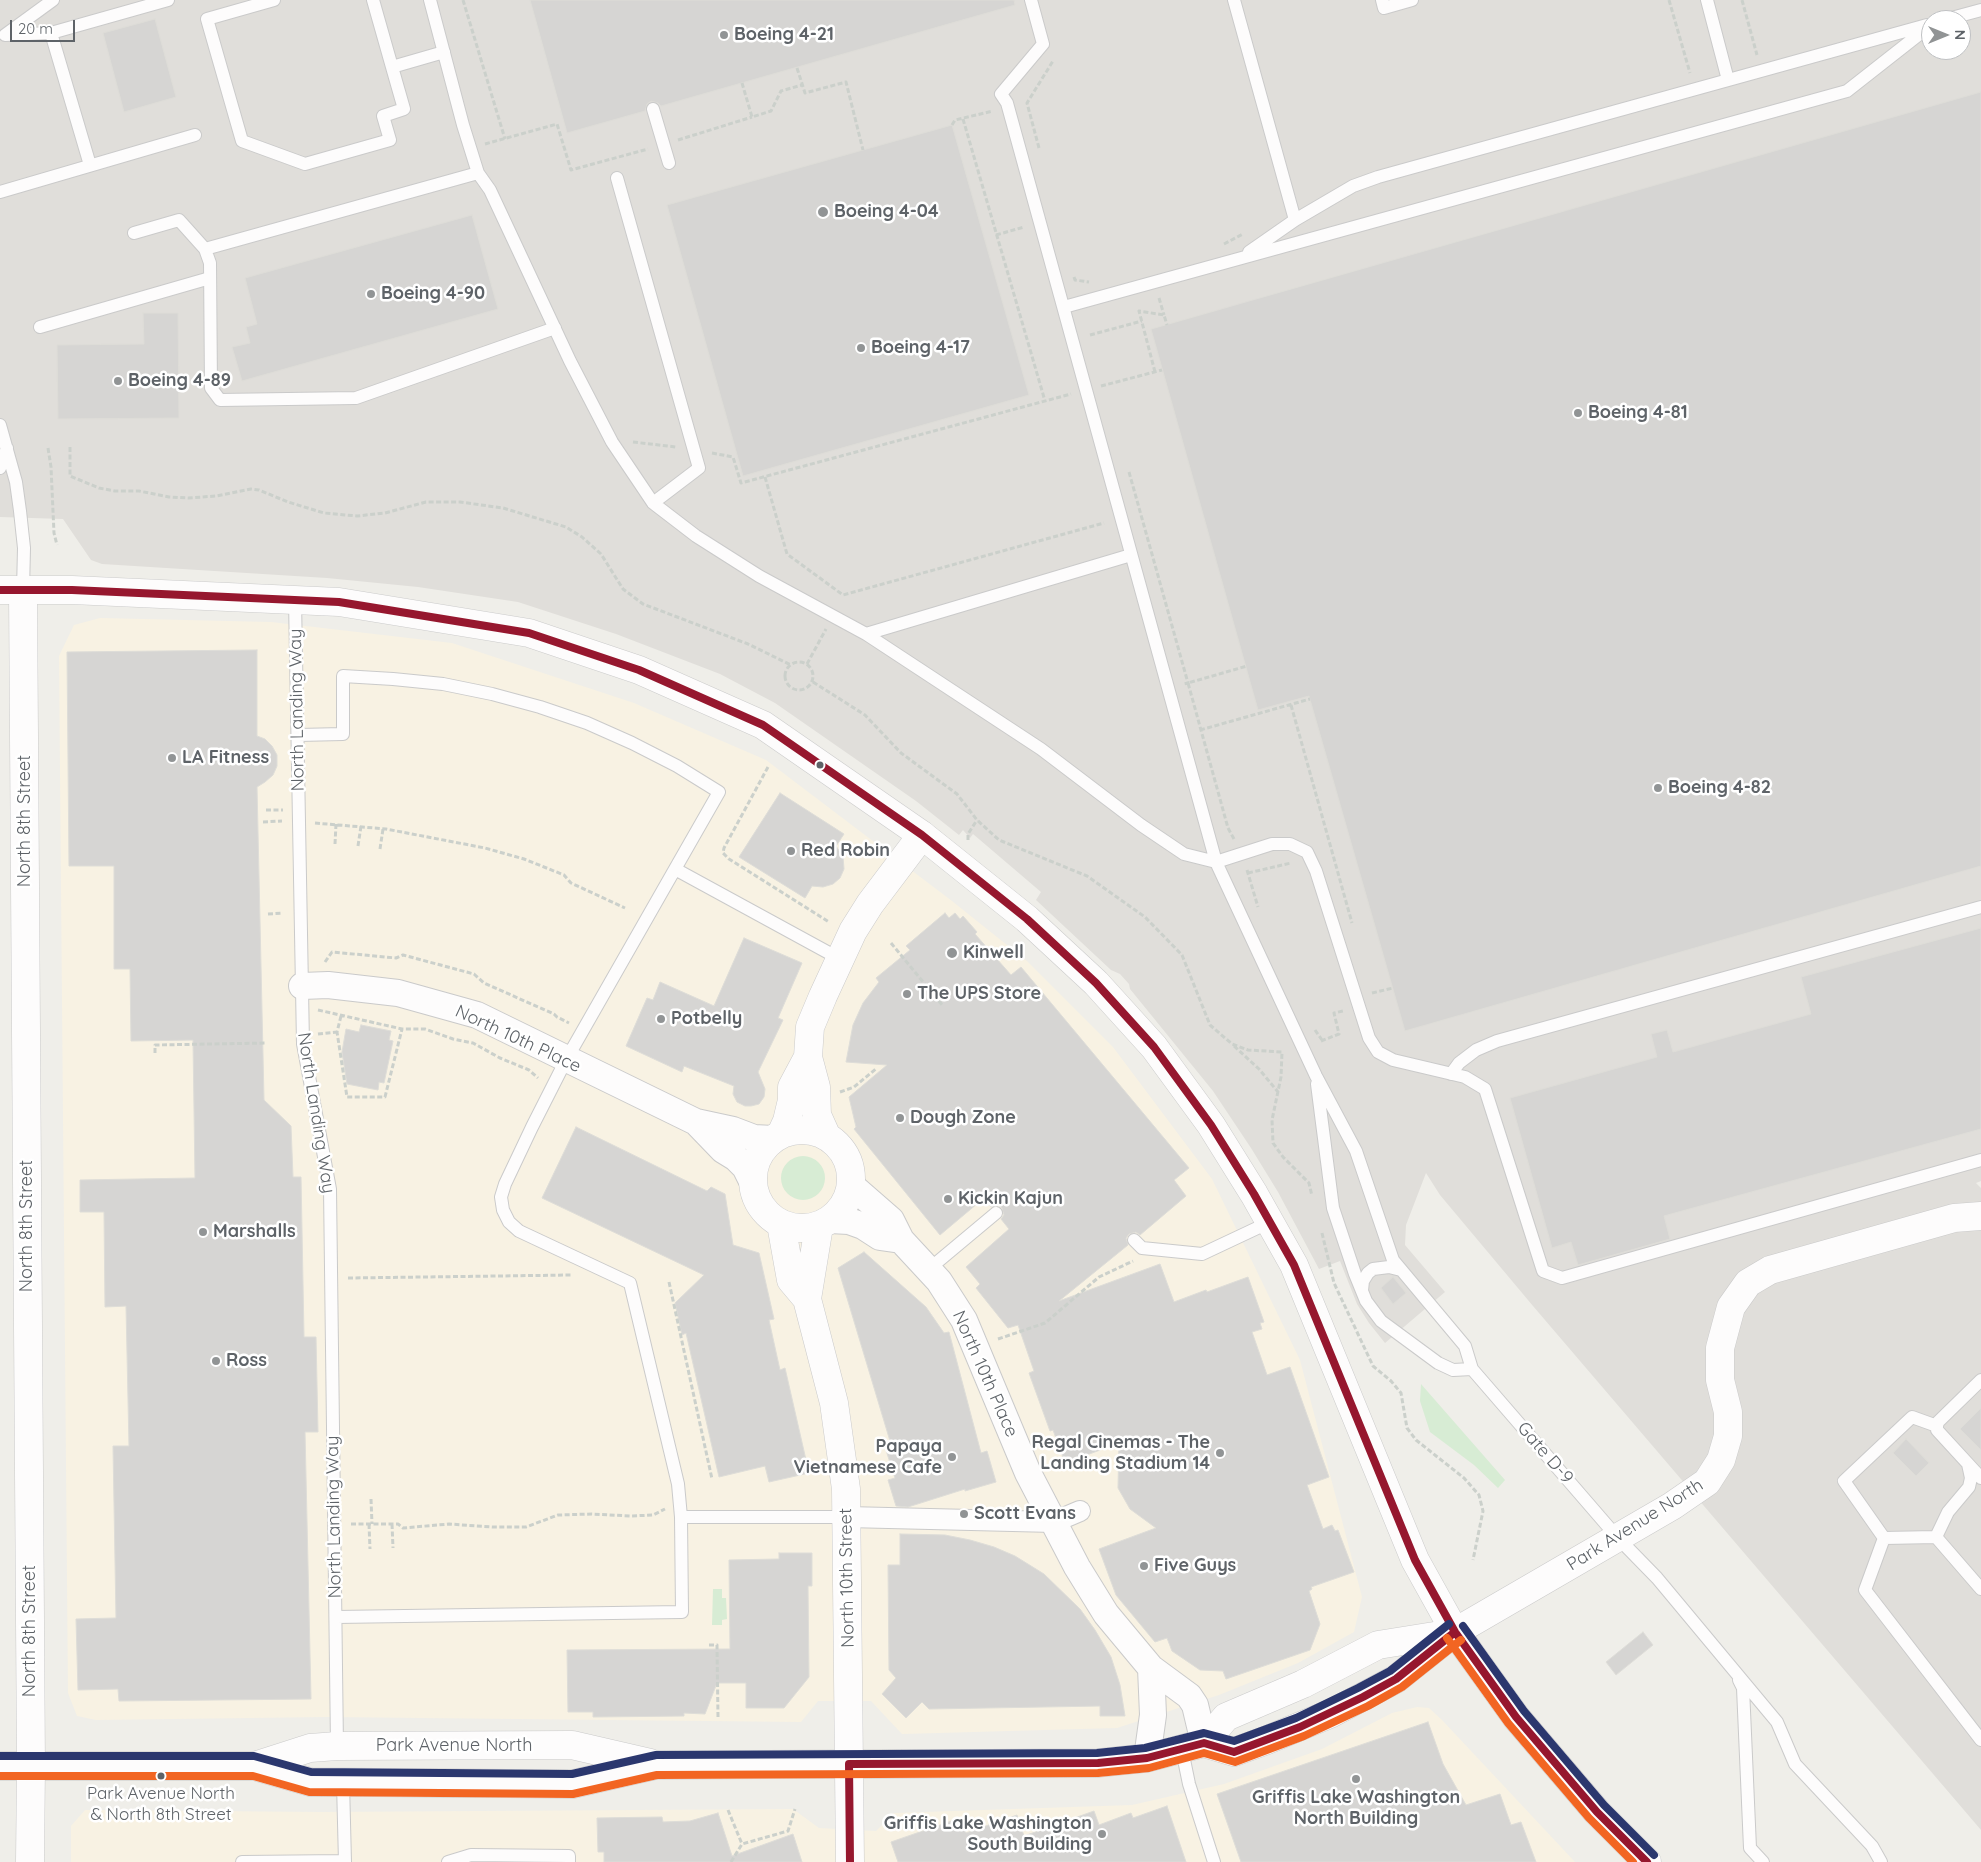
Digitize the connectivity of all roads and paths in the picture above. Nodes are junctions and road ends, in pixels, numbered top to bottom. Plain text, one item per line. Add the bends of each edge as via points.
1 (54, 0) edge
2 (168, 0) edge
3 (274, 0) edge
4 (373, 0) edge
5 (430, 0) edge
6 (463, 0) edge
7 (1031, 0) edge
8 (1234, 0) edge
9 (1382, 0) edge
10 (1412, 0) edge
11 (1669, 0) edge
12 (1706, 0) edge
13 (1742, 0) edge
14 (1921, 26) edge
15 (1921, 32) edge
16 (51, 33) junction
17 (3, 36) edge
18 (444, 52) junction
19 (1054, 59) dead end
20 (392, 67) junction
21 (797, 68) dead end
22 (1726, 74) junction
23 (742, 83) dead end
24 (802, 85) junction
25 (1028, 103) junction
26 (1008, 107) junction
27 (652, 109) dead end
28 (752, 117) junction
29 (963, 118) junction
30 (952, 125) dead end
31 (194, 134) dead end
32 (505, 139) junction
33 (664, 144) junction
34 (471, 147) junction
35 (1039, 148) dead end
36 (863, 150) dead end
37 (669, 163) dead end
38 (90, 165) junction
39 (478, 173) junction
40 (617, 178) dead end
41 (0, 192) edge
42 (1295, 220) junction
43 (1250, 230) dead end
44 (134, 233) dead end
45 (1218, 247) dead end
46 (205, 249) junction
47 (1240, 258) junction
48 (1073, 272) dead end
49 (210, 278) junction
50 (1075, 280) junction
51 (1095, 282) dead end
52 (1081, 302) junction
53 (1064, 307) junction
54 (1142, 321) junction
55 (1168, 325) dead end
56 (40, 328) dead end
57 (555, 328) junction
58 (1090, 335) junction
59 (1093, 344) dead end
60 (1162, 370) dead end
61 (1155, 372) junction
62 (1102, 377) dead end
63 (1104, 386) junction
64 (1086, 390) junction
65 (1045, 402) junction
66 (0, 425) edge
67 (612, 442) junction
68 (70, 447) dead end
69 (6, 448) junction
70 (48, 448) dead end
71 (695, 450) junction
72 (0, 468) edge
73 (1128, 472) dead end
74 (765, 477) junction
75 (653, 503) junction
76 (1104, 523) dead end
77 (57, 545) dead end
78 (1131, 555) junction
79 (12, 590) edge
80 (295, 600) junction
81 (866, 634) junction
82 (791, 665) junction
83 (1247, 666) dead end
84 (813, 682) junction
85 (1188, 683) junction
86 (1310, 699) dead end
87 (1291, 705) junction
88 (1200, 730) junction
89 (298, 735) junction
90 (768, 767) dead end
91 (266, 810) dead end
92 (285, 810) dead end
93 (977, 820) junction
94 (282, 821) dead end
95 (263, 822) dead end
96 (311, 822) dead end
97 (336, 824) junction
98 (361, 826) junction
99 (382, 829) junction
100 (968, 834) dead end
101 (922, 835) junction
102 (334, 844) dead end
103 (358, 846) dead end
104 (380, 849) dead end
105 (1242, 854) junction
106 (1216, 862) junction
107 (675, 869) junction
108 (1981, 907) edge
109 (625, 908) dead end
110 (283, 913) dead end
111 (268, 914) dead end
112 (1261, 914) dead end
113 (829, 922) dead end
114 (1354, 928) dead end
115 (891, 943) dead end
116 (326, 958) dead end
117 (840, 959) junction
118 (1370, 984) dead end
119 (302, 986) junction
120 (1393, 988) dead end
121 (1372, 993) junction
122 (1374, 1001) dead end
123 (1358, 1004) junction
124 (943, 1006) dead end
125 (324, 1012) dead end
126 (341, 1016) junction
127 (571, 1024) dead end
128 (1314, 1028) dead end
129 (402, 1029) junction
130 (1322, 1040) junction
131 (266, 1043) dead end
132 (1232, 1044) junction
133 (1302, 1046) junction
134 (1282, 1052) junction
135 (156, 1053) dead end
136 (808, 1057) junction
137 (566, 1060) junction
138 (877, 1068) dead end
139 (1451, 1074) junction
140 (1316, 1076) junction
141 (542, 1082) dead end
142 (1278, 1092) junction
143 (837, 1094) dead end
144 (696, 1122) junction
145 (826, 1135) junction
146 (777, 1137) junction
147 (1981, 1160) edge
148 (753, 1183) junction
149 (852, 1186) junction
150 (1314, 1201) dead end
151 (996, 1213) dead end
152 (1981, 1216) edge
153 (1270, 1222) junction
154 (824, 1223) junction
155 (781, 1224) junction
156 (1320, 1228) dead end
157 (901, 1240) junction
158 (1138, 1244) joint
159 (929, 1269) junction
160 (1401, 1270) junction
161 (578, 1275) dead end
162 (346, 1278) dead end
163 (669, 1282) dead end
164 (1362, 1290) junction
165 (806, 1299) junction
166 (975, 1346) junction
167 (1472, 1369) junction
168 (1981, 1380) edge
169 (1937, 1426) junction
170 (1968, 1464) junction
171 (1981, 1478) edge
172 (712, 1479) dead end
173 (371, 1499) dead end
174 (665, 1508) dead end
175 (1080, 1511) dead end
176 (681, 1517) junction
177 (847, 1517) junction
178 (1054, 1522) junction
179 (351, 1524) dead end
180 (371, 1524) junction
181 (392, 1524) junction
182 (1936, 1537) junction
183 (1618, 1538) junction
184 (1884, 1538) junction
185 (393, 1548) dead end
186 (370, 1549) dead end
187 (1473, 1560) dead end
188 (1981, 1589) edge
189 (336, 1617) junction
190 (1455, 1632) junction
191 (710, 1645) dead end
192 (1151, 1668) junction
193 (1734, 1671) junction
194 (718, 1717) dead end
195 (1981, 1740) edge
196 (337, 1746) junction
197 (1193, 1747) junction
198 (1147, 1758) junction
199 (850, 1764) junction
200 (656, 1765) junction
201 (0, 1766) edge
202 (31, 1766) junction
203 (254, 1766) junction
204 (343, 1783) junction
205 (728, 1810) dead end
206 (795, 1810) dead end
207 (742, 1844) junction
208 (345, 1861) edge
209 (30, 1862) edge
210 (242, 1862) edge
211 (448, 1862) edge
212 (569, 1862) edge
213 (730, 1862) edge
214 (850, 1862) edge
215 (1214, 1862) edge
216 (1647, 1862) edge
217 (1763, 1862) edge
218 (1881, 1862) edge

1 - 17 lane
2 - 16 lane
3 - 20 lane via 207,19 242,141 305,164 390,140 382,116 404,109
4 - 20 lane
5 - 18 lane
6 - 32 path
7 - 26 lane via 1043,44 1001,94
8 - 42 lane
9 - 10 lane via 1384,8
11 - 22 path via 1691,78
12 - 22 lane
13 - 22 path via 1758,60
14 - 22 lane
15 - 47 lane via 1847,91
16 - 17 lane
16 - 38 lane
18 - 20 lane
18 - 34 lane
19 - 25 path
21 - 24 path
22 - 42 lane via 1378,176 1353,186
23 - 28 path
24 - 28 path via 781,91 771,111
24 - 36 path via 805,93 846,82
25 - 26 path
25 - 35 path
26 - 29 path
26 - 53 lane
27 - 33 lane
28 - 33 path
29 - 30 path via 955,120
29 - 65 path
31 - 38 lane
32 - 33 path via 557,124 571,170
32 - 34 path
33 - 37 lane
34 - 39 lane
38 - 41 lane
39 - 46 lane
39 - 57 lane via 490,190
40 - 71 lane
42 - 47 lane
43 - 45 path
44 - 46 lane via 179,220
46 - 49 lane via 210,263
47 - 52 lane
48 - 50 path
49 - 56 lane
49 - 57 lane via 211,388 220,400 356,398
50 - 51 path
50 - 52 path
52 - 53 lane
52 - 58 path
53 - 64 lane
54 - 55 path via 1139,311 1164,315
54 - 58 path
54 - 61 path
57 - 67 lane
58 - 59 path
60 - 61 path
61 - 63 path
62 - 63 path
63 - 64 path
64 - 65 path
64 - 78 lane
65 - 74 path
66 - 69 lane
67 - 71 path via 655,443
67 - 75 lane
68 - 82 path via 70,476 115,491 139,490 188,498 251,489 324,513 358,516 385,513 426,502 460,502 503,508 566,528 582,537 601,554 623,589 643,604 748,644
69 - 72 lane
69 - 79 lane via 16,482 24,548
70 - 77 path
71 - 74 path via 733,457 741,483
71 - 75 lane via 699,468
73 - 85 path
74 - 76 path via 787,554 843,595
75 - 81 lane via 696,536 759,576
78 - 81 lane
78 - 106 lane
79 - 80 street
79 - 202 street, North 8th Street
80 - 89 lane, North Landing Way
80 - 101 street via 339,602 529,632 638,670 763,725
81 - 106 lane via 1041,749 1184,854
82 - 84 path via 798,662 807,664 813,672
82 - 84 path via 785,676 790,688 807,689
83 - 85 path
84 - 93 path via 865,715 901,753 957,794
85 - 88 path
86 - 87 path
87 - 88 path
87 - 114 path
88 - 105 path via 1228,828
89 - 107 lane via 343,734 344,676 443,684 540,706 641,747 719,792
89 - 119 lane, North Landing Way
90 - 113 path via 723,853
91 - 92 path
93 - 100 path
93 - 132 path via 999,840 1086,876 1144,917 1182,955 1210,1025
94 - 95 path
96 - 97 path
97 - 98 path
97 - 102 path
98 - 99 path
98 - 103 path
99 - 104 path
99 - 109 path via 485,848 524,859 564,875 570,883
101 - 117 street via 870,904
101 - 153 street via 1028,919 1096,983 1154,1047 1211,1125
105 - 106 lane
105 - 112 path
105 - 123 lane via 1272,844 1290,844 1307,852
106 - 133 lane
107 - 117 lane
107 - 137 lane
108 - 139 lane via 1497,1041 1476,1050
110 - 111 path
115 - 124 path
116 - 127 path via 332,952 396,958 403,955 458,969 474,974 484,983
117 - 136 street via 810,1027
118 - 121 path
119 - 137 street, North 10th Place via 372,989 431,1001 477,1015
119 - 189 lane, North Landing Way via 303,1044 330,1189
120 - 121 path
121 - 122 path
121 - 123 path
123 - 130 path via 1334,1013 1339,1034
123 - 139 lane via 1369,1038 1378,1052 1393,1060
125 - 126 path
126 - 129 path
126 - 129 path via 337,1032 347,1097 385,1097
128 - 130 path
129 - 141 path via 425,1029 473,1043 529,1070
130 - 133 path
131 - 135 path via 155,1045
132 - 134 path via 1248,1050
132 - 142 path via 1260,1069
133 - 134 path
133 - 140 lane
134 - 142 path
136 - 145 street via 816,1087 817,1115
136 - 146 street via 792,1087 787,1121
137 - 144 street, North 10th Place
137 - 176 lane via 505,1184 501,1197 503,1210 519,1231 630,1283 678,1484
138 - 143 path via 854,1087
139 - 147 lane via 1465,1077 1485,1089 1543,1271 1562,1278
140 - 160 lane via 1356,1151 1393,1260
140 - 164 lane via 1333,1208
142 - 150 path via 1272,1120 1274,1143 1309,1183
144 - 146 street, North 10th Place via 754,1138
144 - 148 street, North 10th Place via 745,1167
145 - 146 street via 812,1130 796,1130
145 - 149 street via 847,1157
146 - 148 street via 758,1156
148 - 155 street via 762,1208
149 - 154 street via 840,1211
149 - 157 street, North 10th Place via 891,1220
151 - 159 lane
152 - 183 street, Park Avenue North via 1954,1218 1770,1270 1748,1283 1732,1307 1720,1348 1720,1380 1728,1412 1728,1436 1721,1460 1707,1482
153 - 158 lane via 1202,1254
153 - 190 street via 1294,1265 1415,1560
154 - 155 street via 806,1229
154 - 157 street via 849,1222 880,1236
154 - 165 street, North 10th Street
155 - 165 street, North 10th Street via 791,1280
156 - 187 path via 1334,1283 1373,1366 1401,1393 1407,1428 1416,1440 1464,1478 1479,1495 1483,1511
157 - 159 street, North 10th Place
158 - 166 path via 1131,1263 1099,1277 1045,1323
159 - 166 street, North 10th Place via 964,1320
160 - 164 lane via 1389,1267 1373,1269 1363,1281
160 - 167 lane via 1465,1346
161 - 162 path
163 - 172 path
164 - 167 lane via 1381,1321 1438,1363 1453,1370
165 - 177 street, North 10th Street via 834,1404
166 - 178 street, North 10th Place via 1028,1473
167 - 183 lane, Gate D-9
168 - 169 lane
169 - 170 lane via 1937,1430
169 - 184 lane via 1912,1417 1844,1481
170 - 171 lane
170 - 182 lane via 1969,1488 1948,1512
173 - 180 path
174 - 181 path via 652,1515 558,1515 526,1526 449,1524 403,1528
175 - 178 street
176 - 177 lane
176 - 189 lane via 682,1612
177 - 178 street
177 - 199 street, North 10th Street
178 - 192 street, North 10th Place via 1106,1614
179 - 180 path
180 - 181 path
180 - 186 path
181 - 185 path
182 - 184 lane
182 - 188 lane
183 - 190 street, Park Avenue North
183 - 193 lane, Gate D-9 via 1657,1578
184 - 195 lane via 1865,1590
189 - 196 lane, North Landing Way
190 - 197 street, Park Avenue North via 1378,1645 1303,1684 1226,1717
190 - 197 street, Park Avenue North via 1396,1679 1300,1728 1234,1752
190 - 216 street via 1516,1716 1597,1812
191 - 194 path via 717,1645
192 - 197 street, North 10th Place via 1189,1696 1195,1705
192 - 198 street via 1153,1715
193 - 217 lane via 1743,1688 1750,1848
193 - 218 lane, Gate D-9 via 1777,1722 1795,1764 1872,1846
196 - 200 street, Park Avenue North via 572,1745
196 - 203 street, Park Avenue North via 310,1748
197 - 198 street, Park Avenue North
197 - 215 lane via 1189,1784
198 - 199 street, Park Avenue North via 1098,1763
199 - 200 street, Park Avenue North
199 - 214 street, North 10th Street
200 - 204 street, Park Avenue North via 573,1784
201 - 202 street, Park Avenue North
202 - 203 street, Park Avenue North
202 - 209 street, North 8th Street
203 - 204 street, Park Avenue North via 310,1782
204 - 208 lane
205 - 207 path
206 - 207 path via 788,1831
207 - 213 path
208 - 210 lane
211 - 212 lane via 471,1855 569,1856

